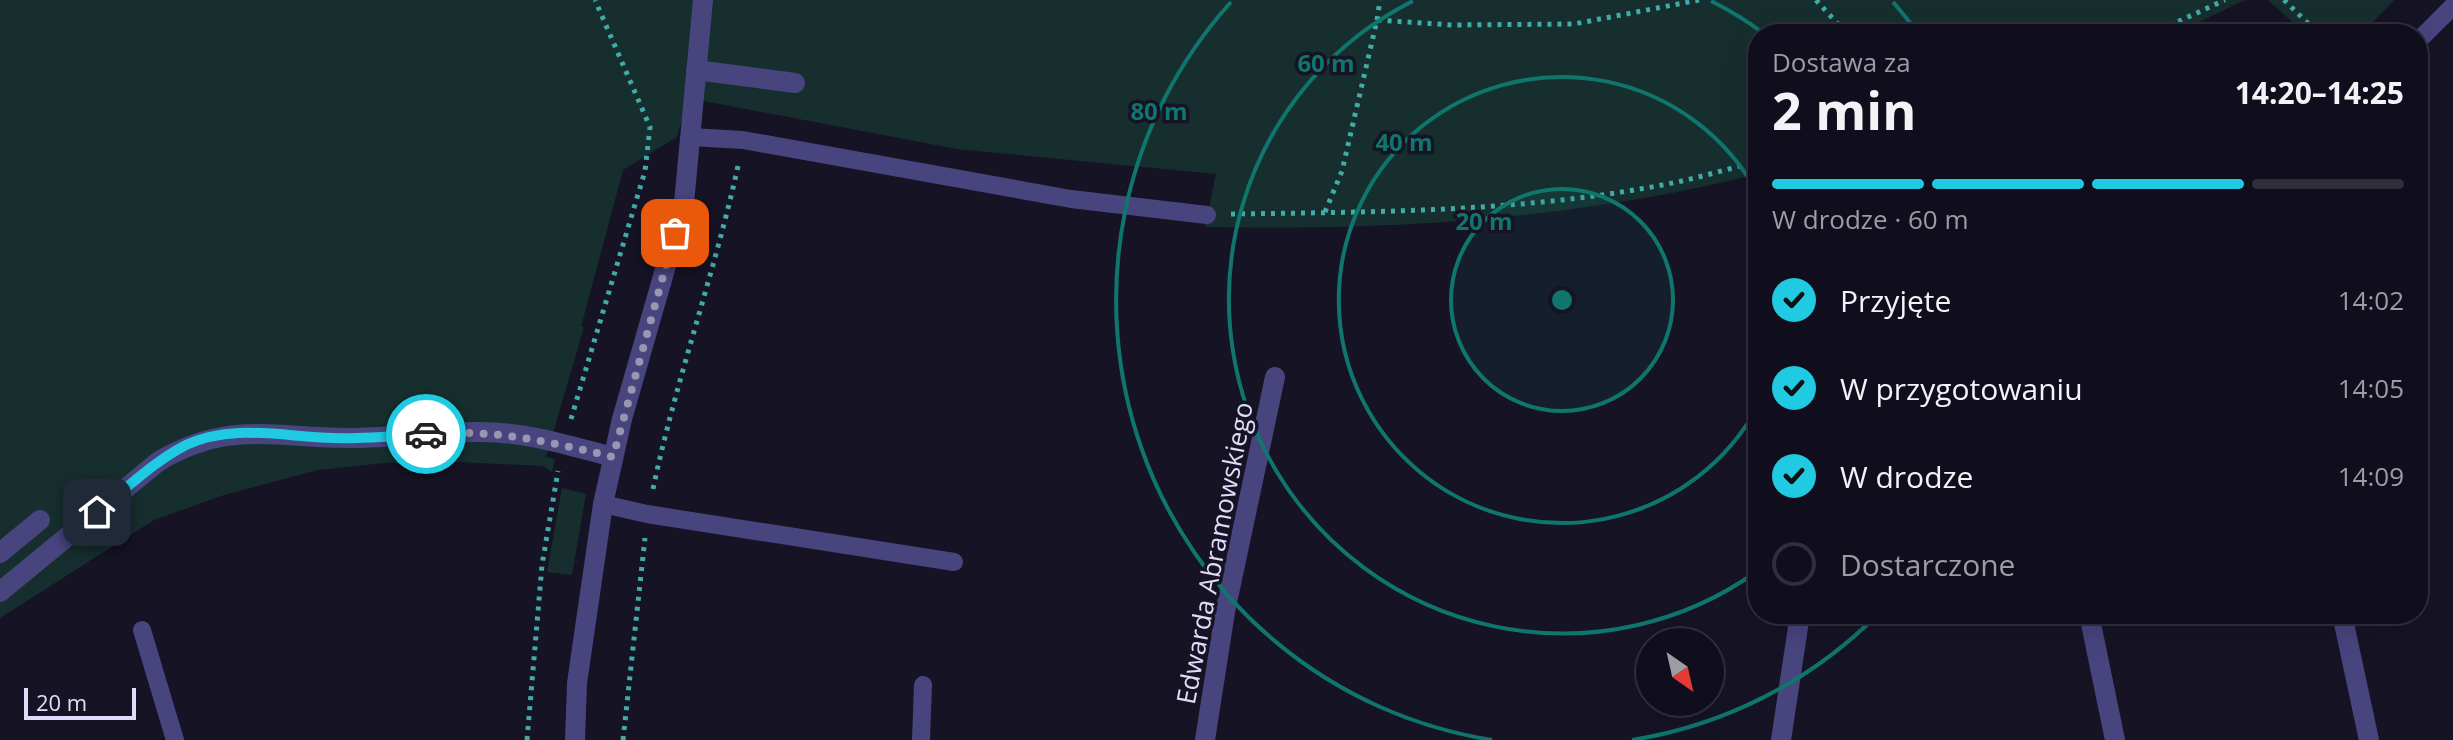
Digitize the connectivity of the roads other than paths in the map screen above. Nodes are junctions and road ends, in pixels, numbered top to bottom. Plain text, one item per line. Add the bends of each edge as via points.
1 (703, 0) edge
2 (2453, 8) edge
3 (2428, 32) edge
4 (696, 70) junction
5 (795, 83) dead end
6 (691, 137) junction
7 (1207, 215) road end
8 (1275, 377) dead end
9 (613, 457) junction
10 (603, 504) junction
11 (40, 520) dead end
12 (0, 553) edge
13 (954, 562) dead end
14 (0, 592) edge
15 (1798, 624) edge
16 (2091, 624) edge
17 (2344, 624) edge
18 (142, 630) dead end
19 (923, 685) dead end
20 (175, 740) edge
21 (575, 740) edge
22 (921, 740) edge
23 (1205, 740) edge
24 (1781, 740) edge
25 (2115, 740) edge
26 (2369, 740) edge

1 - 4 street
2 - 3 lane
4 - 5 street
4 - 6 street
6 - 7 lane via 743,140 1071,199
6 - 9 street via 684,203
8 - 23 street, Edwarda Abramowskiego via 1225,612
9 - 10 street
9 - 14 street via 532,436 497,433 221,435 189,444 159,461
10 - 13 lane
10 - 21 street via 577,683
11 - 12 street
15 - 24 street
16 - 25 street
17 - 26 street
18 - 20 lane
19 - 22 lane

